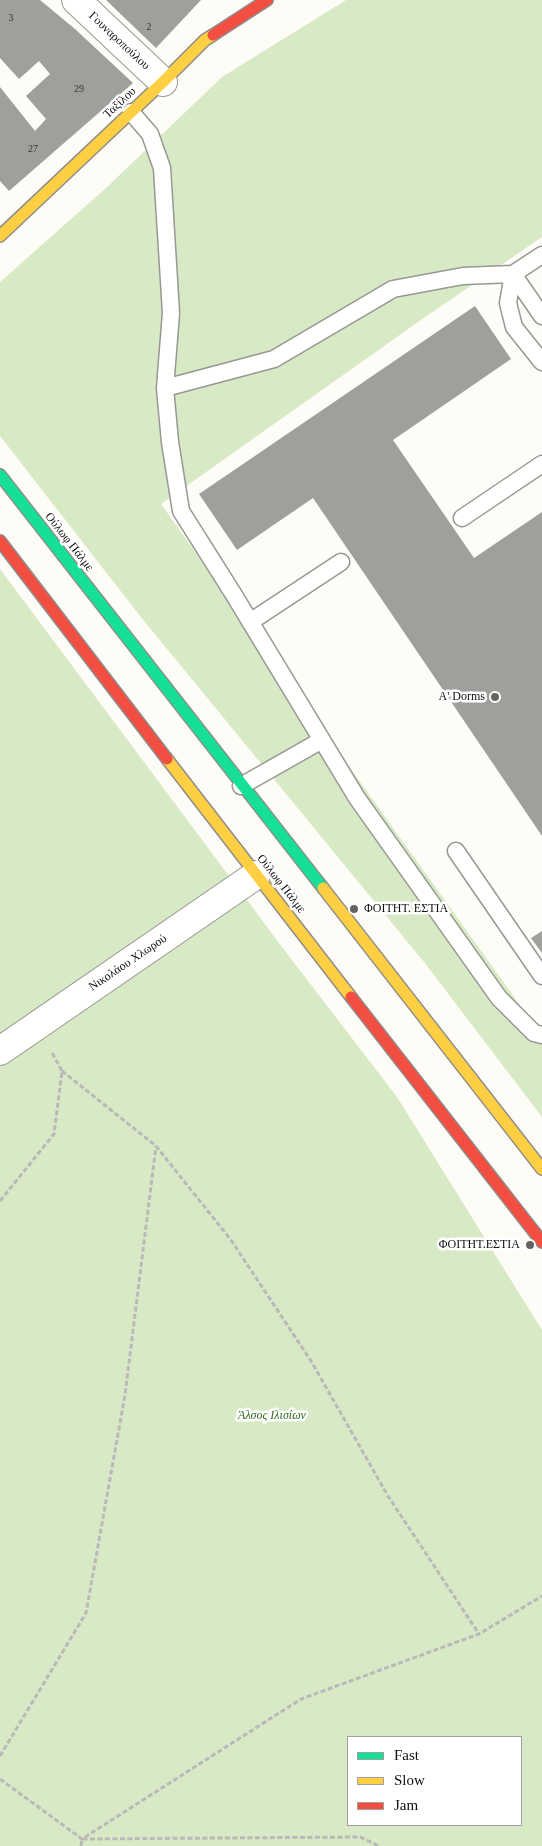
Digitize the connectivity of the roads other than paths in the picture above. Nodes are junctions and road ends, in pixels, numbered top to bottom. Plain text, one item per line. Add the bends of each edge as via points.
1 (76, 0) edge
2 (239, 0) edge
3 (267, 0) edge
4 (204, 40) junction
5 (163, 82) junction
6 (131, 112) junction
7 (0, 236) edge
8 (542, 255) edge
9 (513, 274) junction
10 (542, 316) edge
11 (542, 362) edge
12 (166, 388) junction
13 (542, 464) edge
14 (0, 475) edge
15 (462, 518) dead end
16 (0, 542) edge
17 (341, 562) dead end
18 (250, 622) junction
19 (322, 740) junction
20 (241, 786) junction
21 (456, 851) dead end
22 (256, 875) junction
23 (542, 976) edge
24 (542, 1035) edge
25 (0, 1051) edge
26 (542, 1169) edge
27 (542, 1242) edge

1 - 5 street, Γουναροπούλου
2 - 4 street
3 - 4 main road, Ταξίλου
4 - 5 main road, Ταξίλου
5 - 6 main road, Ταξίλου
6 - 7 main road, Ταξίλου
6 - 12 lane via 150,134 162,168 171,313
8 - 9 lane
9 - 10 lane
9 - 11 lane via 508,303 514,327
9 - 12 lane via 463,276 393,289 274,359
12 - 18 lane via 170,442 181,511
13 - 15 lane
14 - 20 main road, Ούλωφ Πάλμε
16 - 22 main road, Ούλωφ Πάλμε
17 - 18 lane
18 - 19 lane
19 - 20 lane
19 - 24 lane via 357,798 499,998 534,1033
20 - 26 main road, Ούλωφ Πάλμε
21 - 23 lane
22 - 25 street, Νικολάου Χλωρού
22 - 27 main road, Ούλωφ Πάλμε

